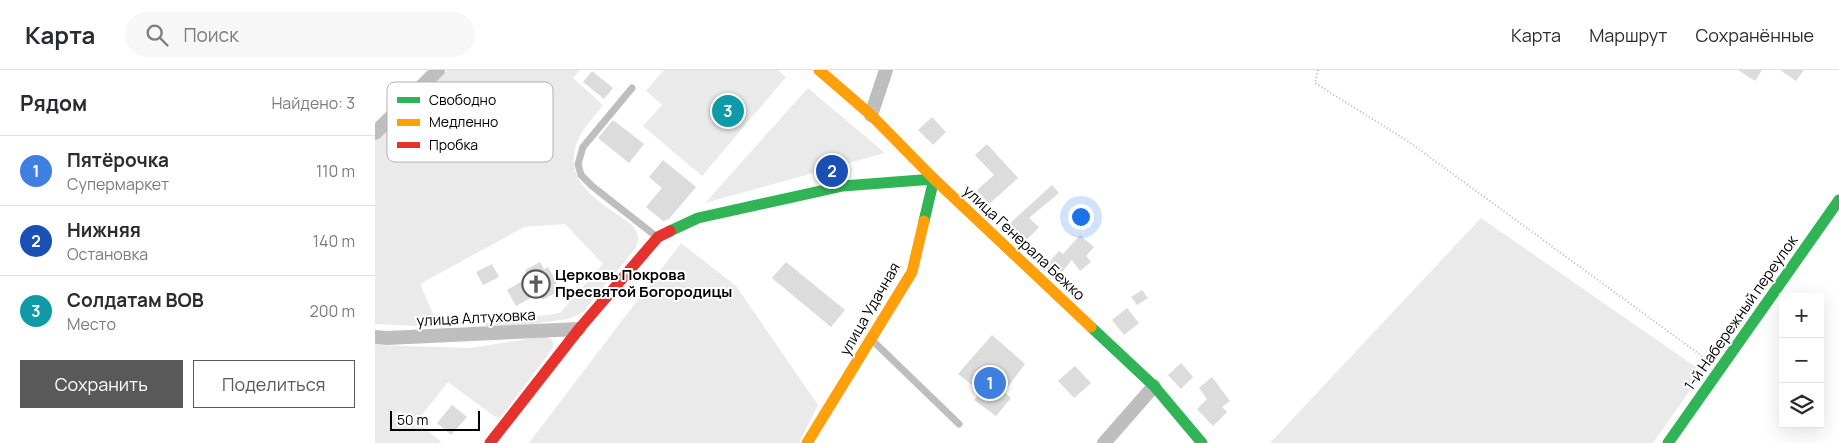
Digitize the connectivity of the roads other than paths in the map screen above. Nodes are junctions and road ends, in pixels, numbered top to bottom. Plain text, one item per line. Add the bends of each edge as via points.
1 (438, 70) edge
2 (819, 70) edge
3 (885, 70) edge
4 (425, 82) edge
5 (632, 88) dead end
6 (871, 115) junction
7 (387, 118) edge
8 (377, 128) edge
9 (934, 179) junction
10 (1839, 200) edge
11 (658, 237) junction
12 (579, 329) junction
13 (375, 337) edge
14 (871, 339) junction
15 (1154, 386) junction
16 (959, 424) dead end
17 (490, 443) edge
18 (807, 443) edge
19 (1104, 443) edge
20 (1202, 443) edge
21 (1668, 443) edge

1 - 4 street
2 - 6 street, улица Генерала Бежко
3 - 6 street
5 - 11 lane via 583,147 578,164 581,175 592,186
6 - 9 street, улица Генерала Бежко
7 - 8 street
9 - 11 street via 843,186 698,218
9 - 14 street, улица Удачная via 912,272
9 - 15 street, улица Генерала Бежко
10 - 21 street, 1-й Набережный переулок
11 - 12 street
12 - 13 street, улица Алтуховка
12 - 17 street
14 - 16 lane
14 - 18 street, улица Удачная
15 - 19 street
15 - 20 street, улица Генерала Бежко

